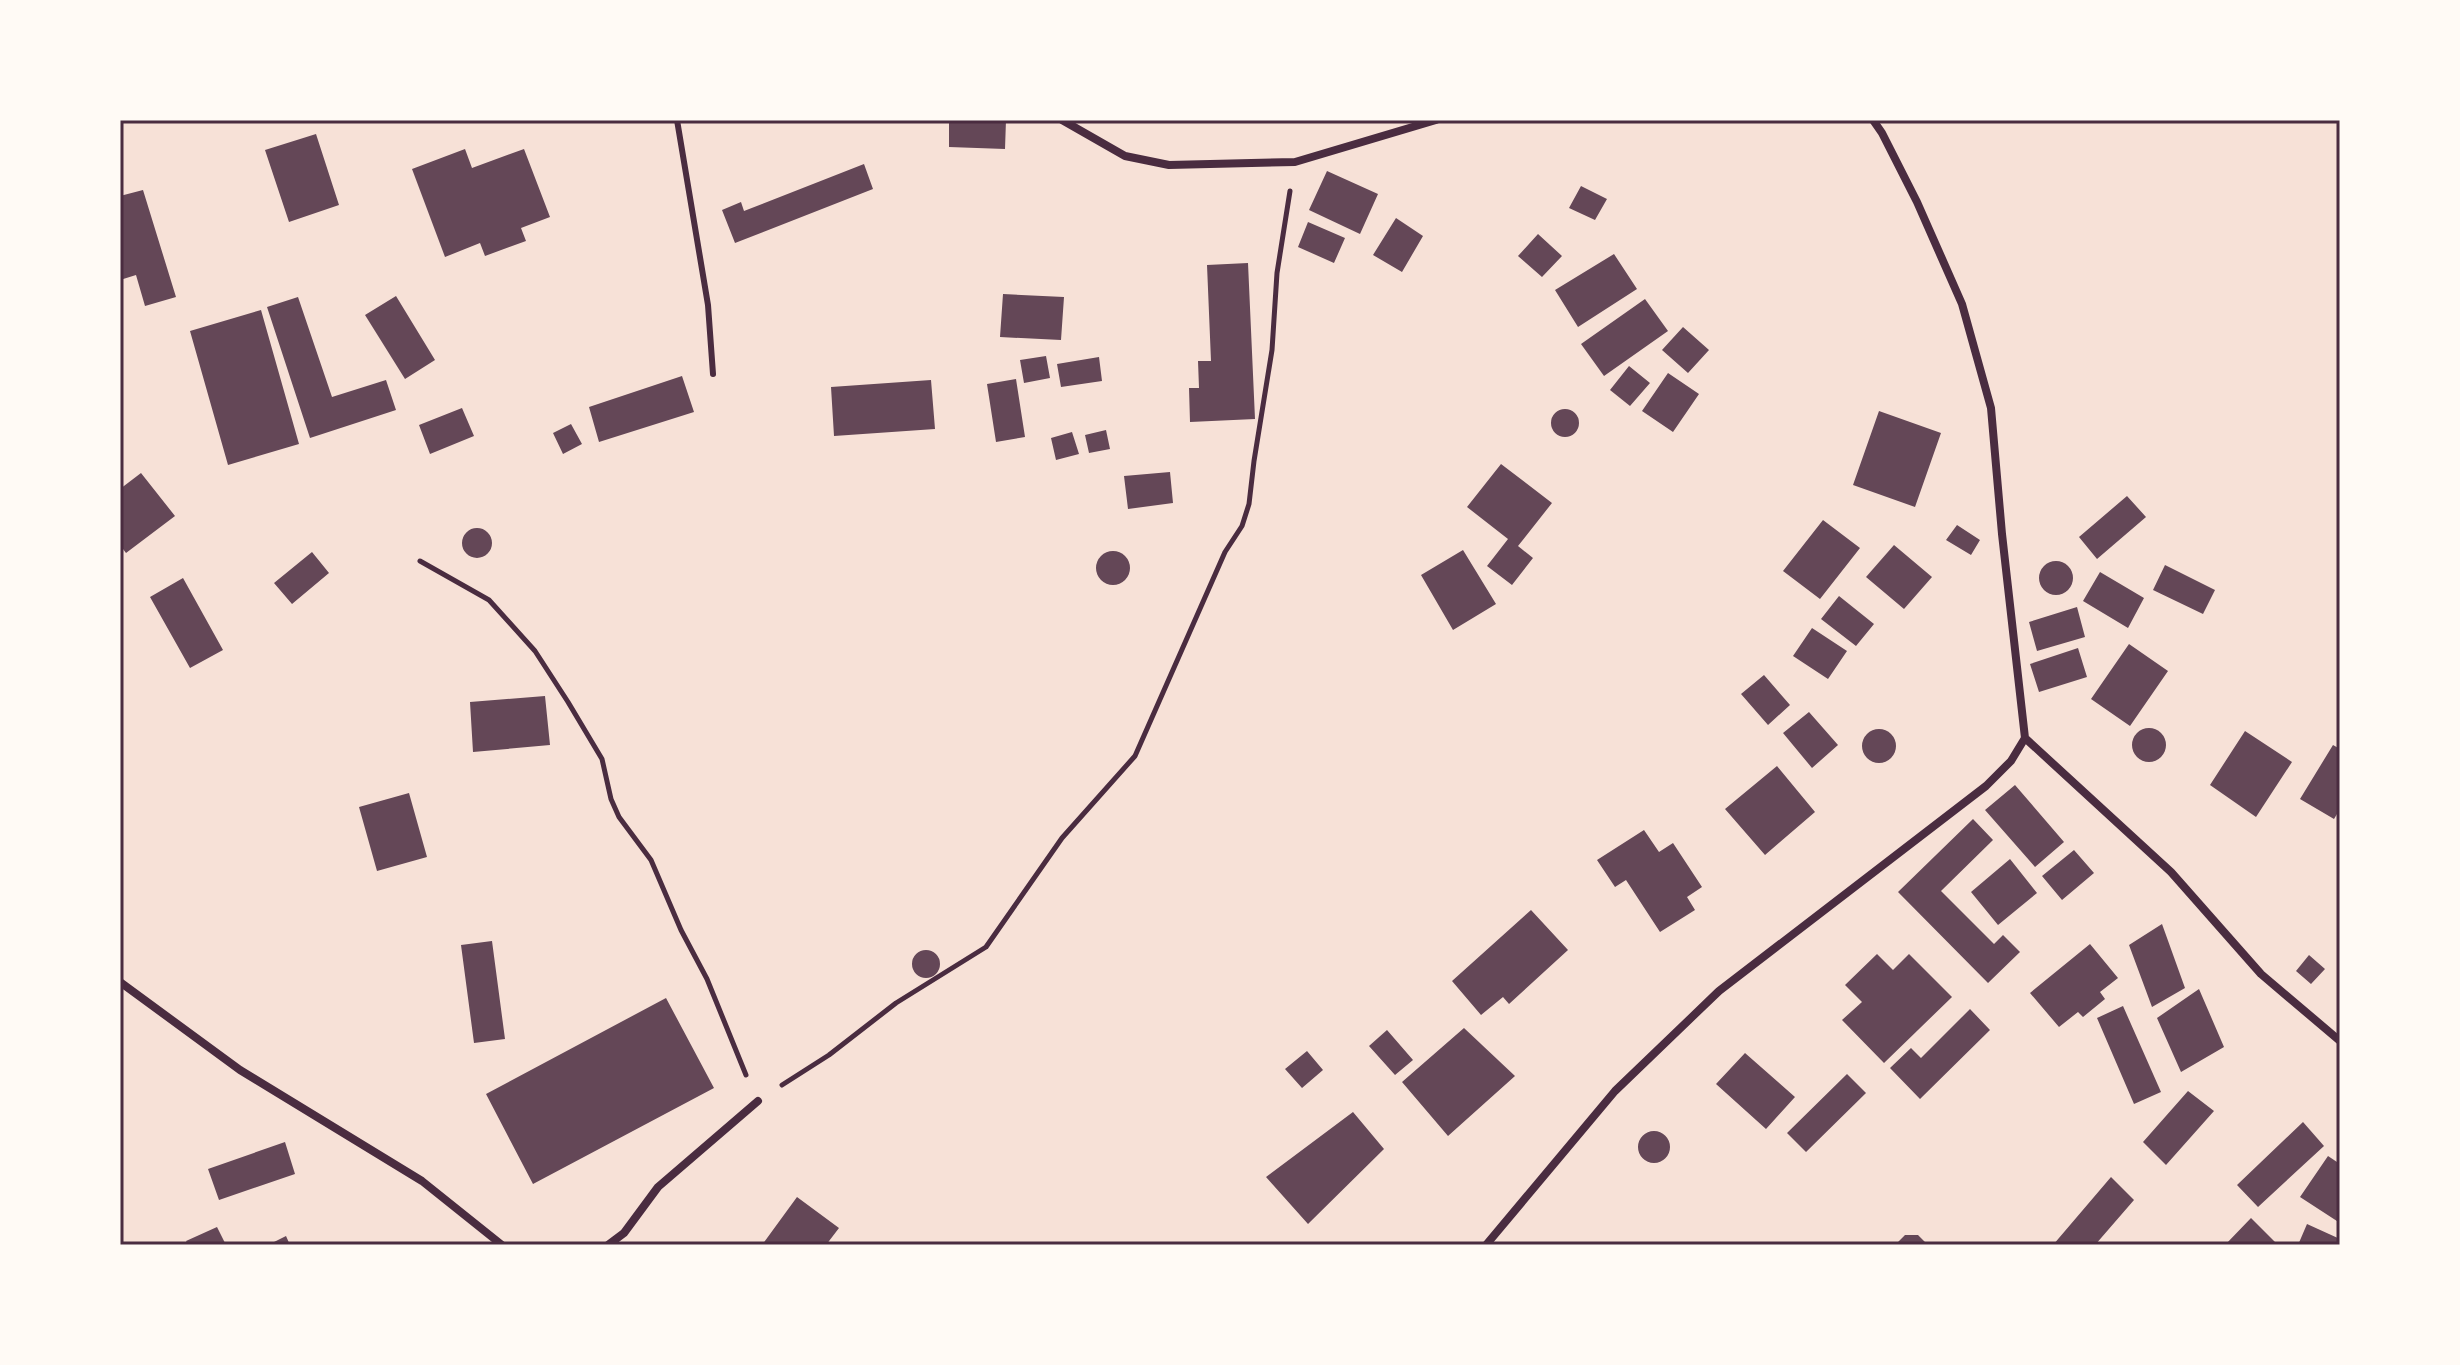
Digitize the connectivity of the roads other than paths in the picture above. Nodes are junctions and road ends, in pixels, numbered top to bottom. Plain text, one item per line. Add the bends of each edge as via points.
1 (677, 120) edge
2 (1062, 120) edge
3 (1436, 120) edge
4 (1873, 120) edge
5 (713, 374) dead end
6 (2025, 738) junction
7 (120, 982) edge
8 (2340, 1041) edge
9 (758, 1101) road end
10 (502, 1245) edge
11 (608, 1245) edge
12 (1486, 1245) edge

1 - 5 lane via 708,305
2 - 3 street via 1125,156 1169,165 1295,162
4 - 6 street via 1962,304 1991,408
6 - 8 street via 2171,872 2261,974
6 - 12 street via 1986,786 1719,991 1615,1091
7 - 10 street via 240,1070 422,1181
9 - 11 street via 658,1187 624,1233

